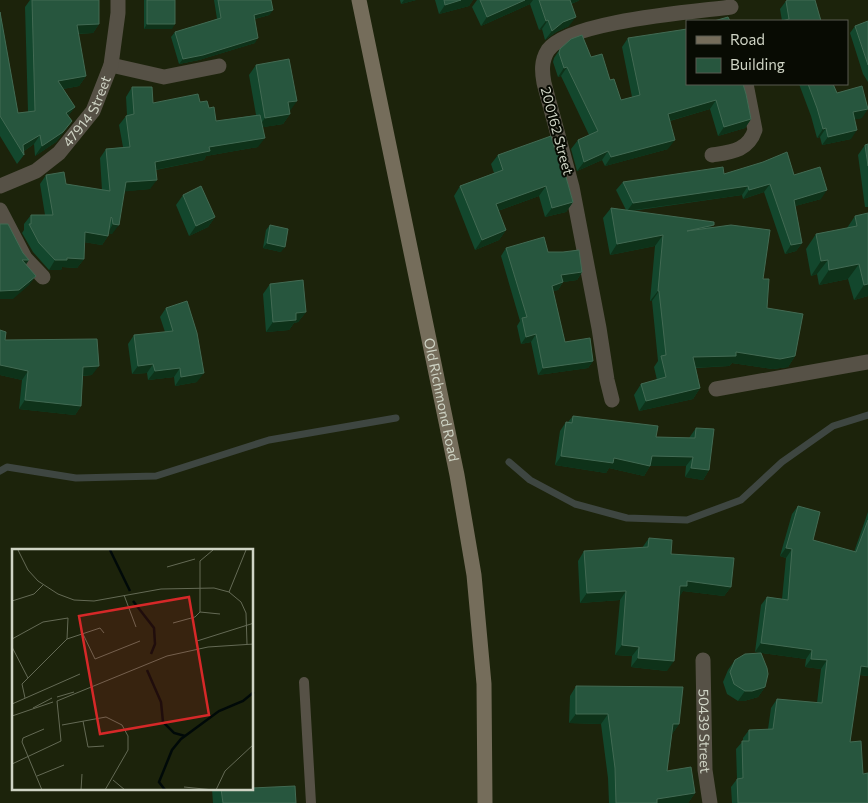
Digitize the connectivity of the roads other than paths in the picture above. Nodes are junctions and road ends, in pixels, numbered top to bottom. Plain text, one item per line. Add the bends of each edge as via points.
1 (118, 0) edge
2 (359, 0) edge
3 (731, 10) edge
4 (111, 65) junction
5 (219, 66) dead end
6 (746, 85) edge
7 (712, 155) dead end
8 (0, 186) edge
9 (0, 210) edge
10 (43, 277) dead end
11 (868, 362) edge
12 (716, 389) dead end
13 (612, 400) dead end
14 (703, 660) dead end
15 (304, 682) dead end
16 (311, 803) edge
17 (486, 803) edge
18 (710, 803) edge

1 - 4 street, 47914 Street
2 - 17 street, Old Richmond Road via 458,475 474,575 484,684
3 - 13 street, 200162 Street via 615,22 559,40 544,58 544,83 572,187
4 - 5 street via 164,77
4 - 8 street, 47914 Street via 93,111 58,153 36,171
6 - 7 street via 755,130 752,137 740,148
9 - 10 street via 25,258
11 - 12 street
14 - 18 street, 50439 Street via 705,770
15 - 16 lane

